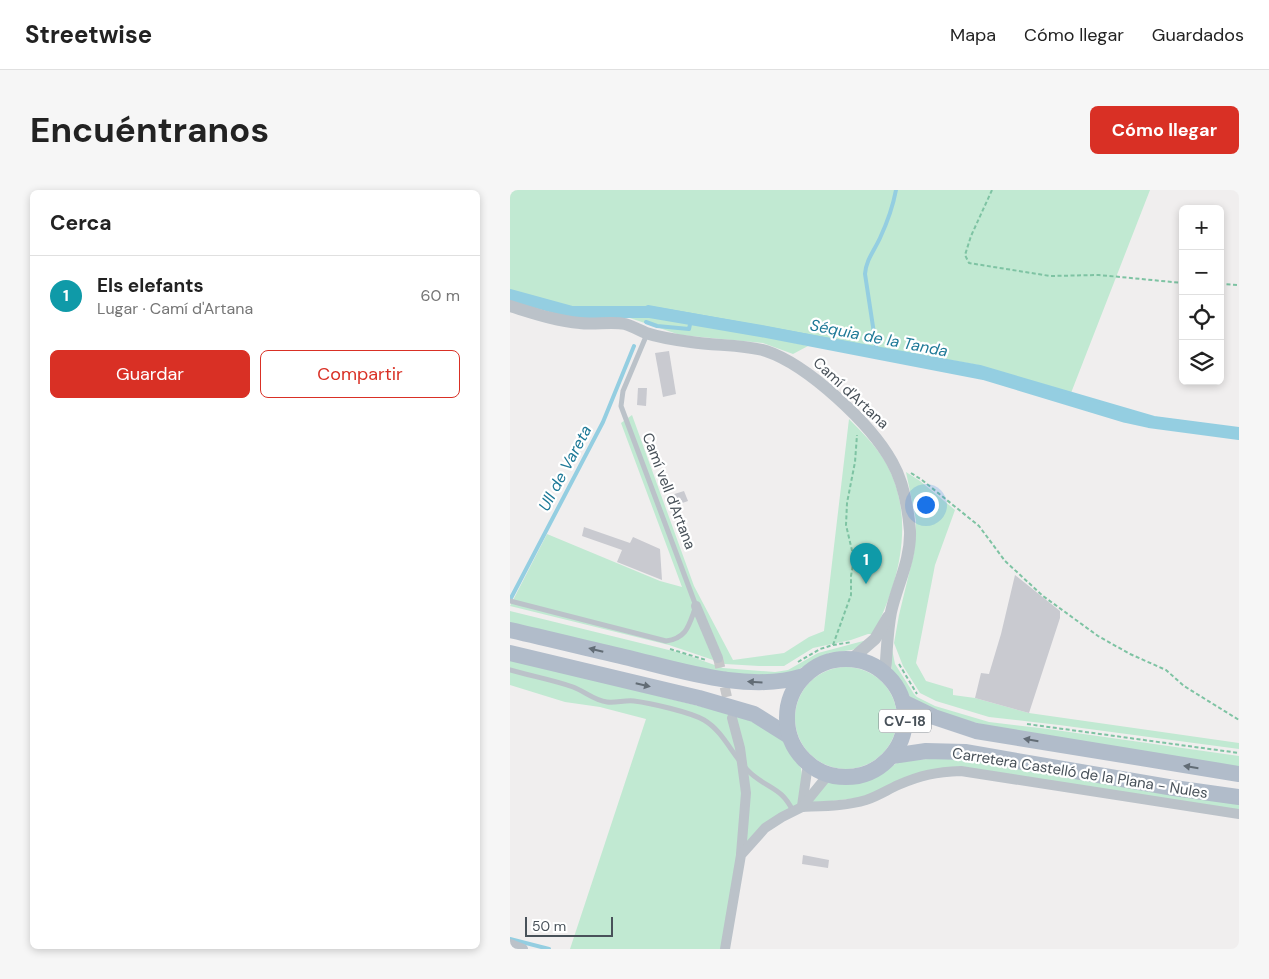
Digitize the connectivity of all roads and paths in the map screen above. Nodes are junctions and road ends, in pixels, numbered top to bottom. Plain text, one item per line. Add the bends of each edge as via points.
1 (992, 190) edge
2 (1179, 283) edge
3 (1224, 284) edge
4 (1239, 285) edge
5 (510, 306) edge
6 (647, 333) junction
7 (859, 419) junction
8 (893, 463) junction
9 (510, 602) edge
10 (696, 606) junction
11 (891, 613) junction
12 (510, 630) edge
13 (833, 645) junction
14 (664, 648) dead end
15 (853, 650) junction
16 (510, 653) edge
17 (713, 659) joint
18 (898, 662) dead end
19 (510, 670) edge
20 (798, 670) junction
21 (885, 672) junction
22 (918, 694) dead end
23 (903, 702) junction
24 (732, 718) tunnel mouth
25 (1239, 720) edge
26 (1025, 724) dead end
27 (789, 736) junction
28 (1239, 753) edge
29 (892, 756) junction
30 (742, 764) junction
31 (808, 764) junction
32 (1239, 774) edge
33 (828, 775) junction
34 (1239, 797) edge
35 (798, 809) junction
36 (1239, 814) edge
37 (741, 855) junction
38 (510, 944) edge
39 (523, 949) edge
40 (725, 949) edge

1 - 2 path via 964,254 969,263 1050,276 1099,275
3 - 4 path
5 - 6 street, Camí d'Artana via 563,321 624,324
6 - 7 street, Camí d'Artana via 768,352 799,367
6 - 10 lane, Camí vell d'Artana via 623,391 621,406
7 - 8 street, Camí d'Artana via 878,439
7 - 13 path via 846,525 854,559 851,595
8 - 11 street, Camí d'Artana via 907,503 910,534 907,562
8 - 25 path via 922,480 979,526 1005,561 1043,596 1098,636 1166,670 1184,686
9 - 10 lane via 666,641 685,633
10 - 17 street, Camí vell d'Artana
11 - 15 street, Camí d'Artana via 875,639
11 - 21 street, Camí d'Artana
20 -> 12 main road, CV-18 via 787,681 768,683 720,678
13 - 15 path
13 - 20 path via 813,652
14 - 17 path
15 - 20 main road, CV-18
15 - 21 main road, CV-18
16 -> 27 main road, CV-18 via 754,714
18 - 22 path
19 - 30 lane via 571,686 600,700 633,701 688,713 716,730
20 - 27 main road, CV-18 via 786,715
21 - 23 main road, CV-18
23 - 29 main road, CV-18 via 905,721 901,740
32 -> 23 main road, Carretera Castelló de la Plana - Nules / CV-18 via 976,731 934,718
24 - 30 street
26 - 28 path
27 - 31 main road, CV-18 via 796,751
29 - 33 main road, CV-18 via 874,771 851,777
29 - 34 main road, Carretera Castelló de la Plana - Nules / CV-18 via 926,751 965,752
30 - 35 lane
30 - 37 street via 746,793
31 - 33 main road, CV-18
31 - 35 street
33 - 35 street
35 - 36 street via 864,800 914,778 961,771
35 - 37 street via 765,828
37 - 40 street
38 - 39 street

